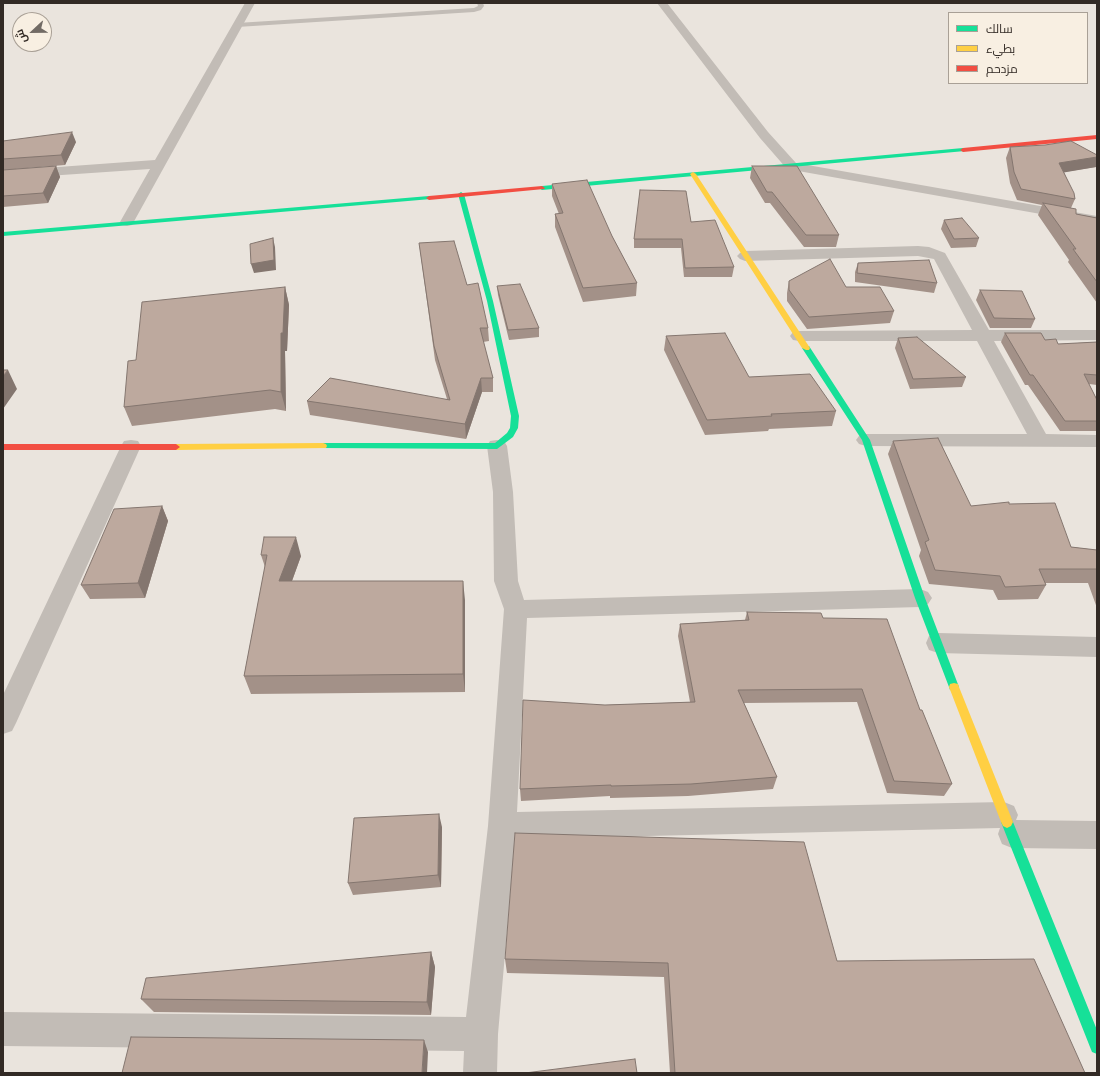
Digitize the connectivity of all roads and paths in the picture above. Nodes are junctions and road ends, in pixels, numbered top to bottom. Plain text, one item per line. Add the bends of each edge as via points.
1 (250, 3) edge
2 (480, 3) edge
3 (662, 3) edge
4 (237, 25) junction
5 (1097, 137) edge
6 (159, 164) junction
7 (795, 166) junction
8 (693, 174) junction
9 (3, 175) edge
10 (461, 194) junction
11 (1097, 220) edge
12 (126, 222) junction
13 (3, 234) edge
14 (745, 256) junction
15 (1097, 335) edge
16 (799, 336) junction
17 (982, 336) junction
18 (866, 440) junction
19 (1040, 441) junction
20 (1097, 441) edge
21 (3, 446) edge
22 (131, 446) junction
23 (497, 446) junction
24 (920, 598) junction
25 (516, 608) junction
26 (938, 643) junction
27 (1097, 647) edge
28 (3, 723) edge
29 (1008, 825) junction
30 (502, 826) junction
31 (1097, 835) edge
32 (3, 1029) edge
33 (481, 1034) junction
34 (1097, 1047) edge
35 (480, 1073) edge

1 - 4 street
2 - 4 lane via 481,6 474,10 372,13
3 - 7 street via 764,135
4 - 6 street
5 - 7 street
6 - 9 street
6 - 12 street
7 - 8 street
7 - 11 street
8 - 10 street
8 - 14 street
10 - 12 street
10 - 23 street via 490,301 515,416 514,428 510,435
12 - 13 street
14 - 16 street
14 - 17 street via 918,251 935,253 944,262
15 - 17 street
16 - 17 street
16 - 18 street
17 - 19 street
18 - 19 street
18 - 24 street
19 - 20 street
21 - 22 street
22 - 23 street
22 - 28 street
23 - 25 street via 503,492 506,582
24 - 25 street
24 - 26 street
25 - 30 street
26 - 27 street
26 - 29 street
29 - 30 street
29 - 31 street
29 - 34 street
30 - 33 street
32 - 33 street
33 - 35 street

